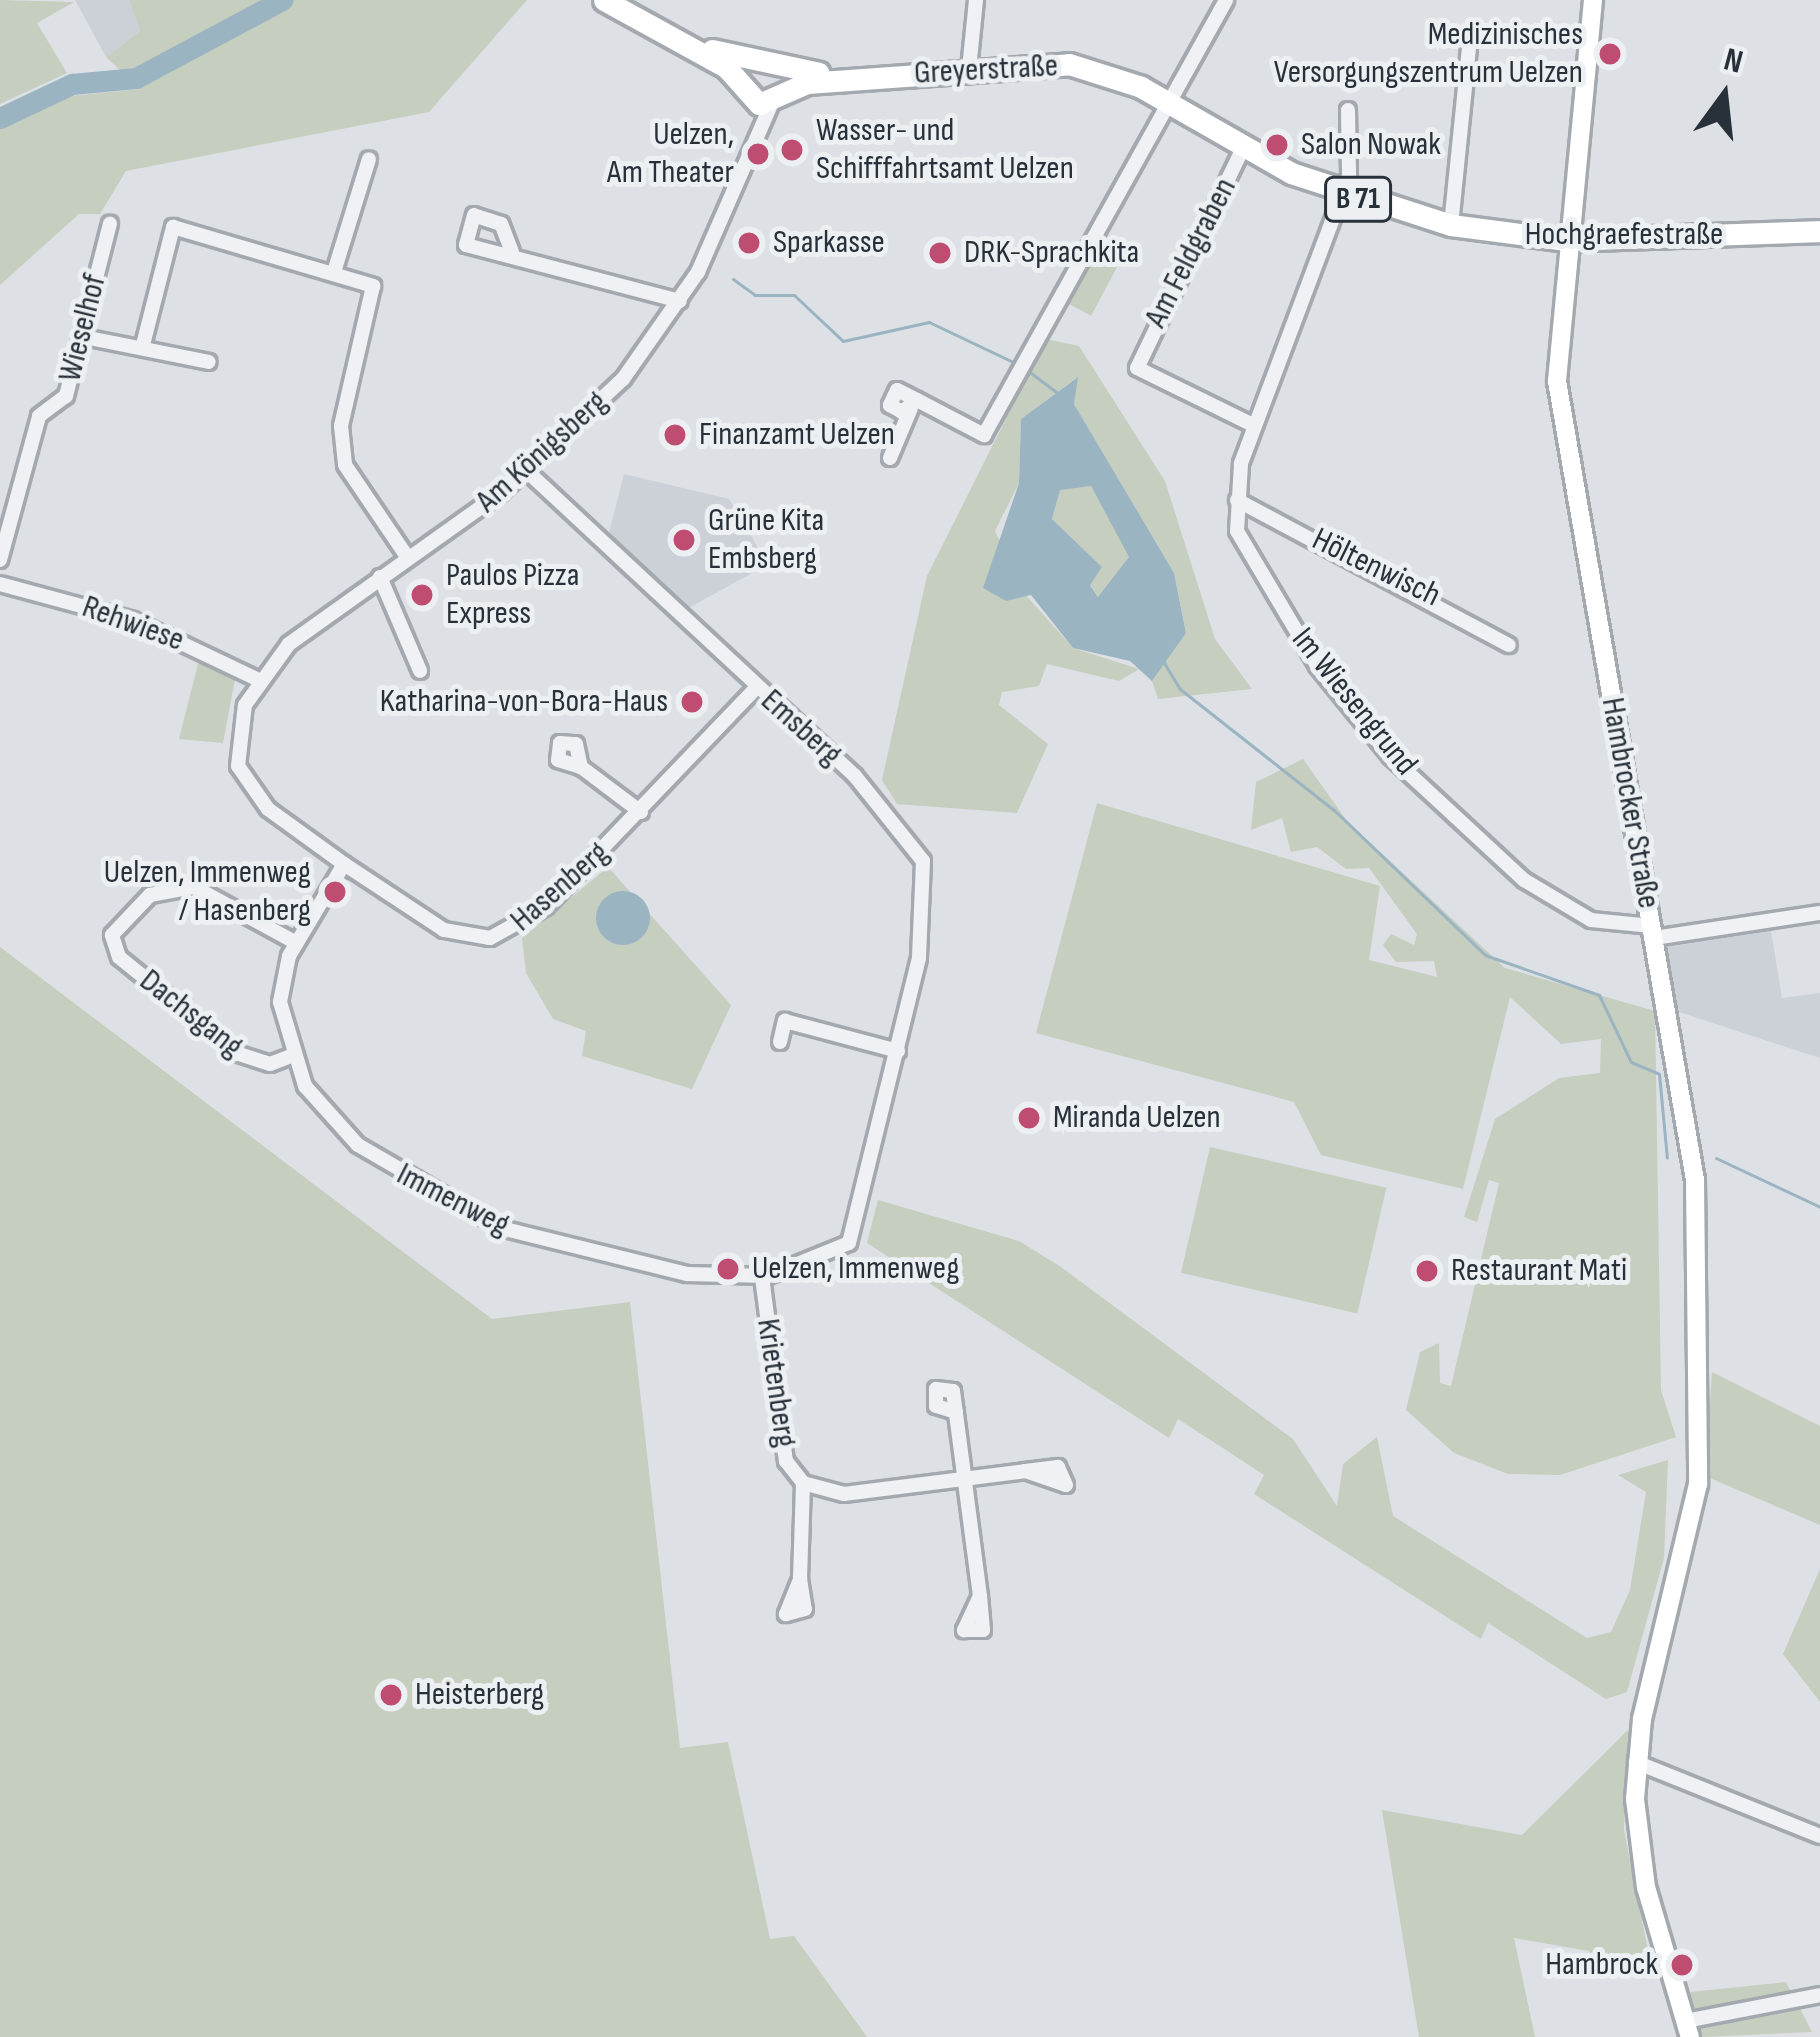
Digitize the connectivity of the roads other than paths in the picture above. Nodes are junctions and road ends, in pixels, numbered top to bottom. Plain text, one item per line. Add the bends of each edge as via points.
1 (604, 0) edge
2 (976, 0) edge
3 (1226, 0) edge
4 (1593, 0) edge
5 (1469, 49) dead end
6 (969, 69) junction
7 (765, 85) junction
8 (1167, 104) junction
9 (1348, 110) dead end
10 (1243, 148) junction
11 (369, 159) dead end
12 (1343, 194) junction
13 (110, 224) dead end
14 (1451, 225) junction
15 (1820, 231) edge
16 (1567, 240) junction
17 (512, 252) dead end
18 (334, 272) junction
19 (680, 301) junction
20 (84, 337) junction
21 (144, 341) junction
22 (208, 362) dead end
23 (1255, 426) junction
24 (890, 458) dead end
25 (528, 472) junction
26 (1237, 500) junction
27 (408, 558) junction
28 (0, 560) edge
29 (380, 578) junction
30 (0, 584) edge
31 (1509, 645) dead end
32 (420, 671) dead end
33 (260, 680) junction
34 (757, 688) junction
35 (581, 767) dead end
36 (641, 812) junction
37 (344, 864) junction
38 (1820, 913) edge
39 (1653, 932) junction
40 (296, 942) junction
41 (780, 1042) dead end
42 (898, 1051) junction
43 (291, 1056) junction
44 (857, 1229) joint
45 (762, 1277) junction
46 (956, 1412) dead end
47 (1025, 1471) dead end
48 (966, 1479) junction
49 (803, 1483) junction
50 (800, 1579) dead end
51 (980, 1596) dead end
52 (1636, 1762) junction
53 (1820, 1835) edge
54 (1820, 1995) edge
55 (1688, 2029) edge

1 - 7 main road
2 - 6 street
3 - 8 street
4 - 16 street, Hambrocker Straße
5 - 14 street
6 - 7 main road, Greyerstraße / B 71
6 - 8 main road, Greyerstraße / B 71 via 1093,68
7 - 19 street, Am Königsberg via 751,150
8 - 10 main road, Hochgraefestraße / B 71
8 - 24 street via 984,435 914,405
9 - 12 street, Im Wiesengrund
10 - 12 main road, Hochgraefestraße / B 71
10 - 23 street, Am Feldgraben via 1138,358 1146,376
11 - 18 street
12 - 14 main road, Hochgraefestraße / B 71
12 - 23 street, Im Wiesengrund
13 - 20 street, Wieselhof
14 - 16 main road, Hochgraefestraße / B 71
15 - 16 main road, Hochgraefestraße / B 71
16 - 39 street, Hambrocker Straße via 1557,381
17 - 19 street
18 - 21 street via 173,227
18 - 27 street via 377,295 341,426 345,465
19 - 25 street, Am Königsberg via 623,379
20 - 21 street
20 - 28 street, Wieselhof via 66,396 39,416
21 - 22 street
23 - 26 street, Im Wiesengrund
25 - 27 street, Am Königsberg
25 - 34 street, Emsberg
26 - 31 street, Höltenwisch
26 - 39 street, Im Wiesengrund via 1248,558 1391,757 1524,880 1592,920
27 - 29 street, Am Königsberg
29 - 32 street
29 - 33 street, Am Königsberg via 306,628
30 - 33 street, Rehwiese via 134,620
33 - 37 street, Am Königsberg via 237,732 244,783
34 - 36 street, Hasenberg
34 - 42 street, Emsberg via 871,792 923,861 928,907
35 - 36 street, Hasenberg
36 - 37 street, Hasenberg via 546,907 490,938 444,929
37 - 40 street, Immenweg
38 - 39 street, Im Wiesengrund
39 - 52 street, Hambrocker Straße via 1695,1180 1701,1448
40 - 43 street, Immenweg via 280,1002
40 - 43 street, Dachsgang via 194,887 150,896 112,935 119,957 238,1054 255,1063
41 - 42 street via 785,1021
42 - 44 street, Emsberg
43 - 45 street, Immenweg via 358,1145 457,1209 687,1274
44 - 45 street, Immenweg via 838,1254
45 - 49 street, Krietenberg via 786,1461
46 - 48 street
47 - 48 street, Krietenberg
48 - 49 street, Krietenberg via 844,1494
48 - 51 street
49 - 50 street, Krietenberg
52 - 53 street
52 - 55 street, Hambrocker Straße via 1637,1842
54 - 55 street

